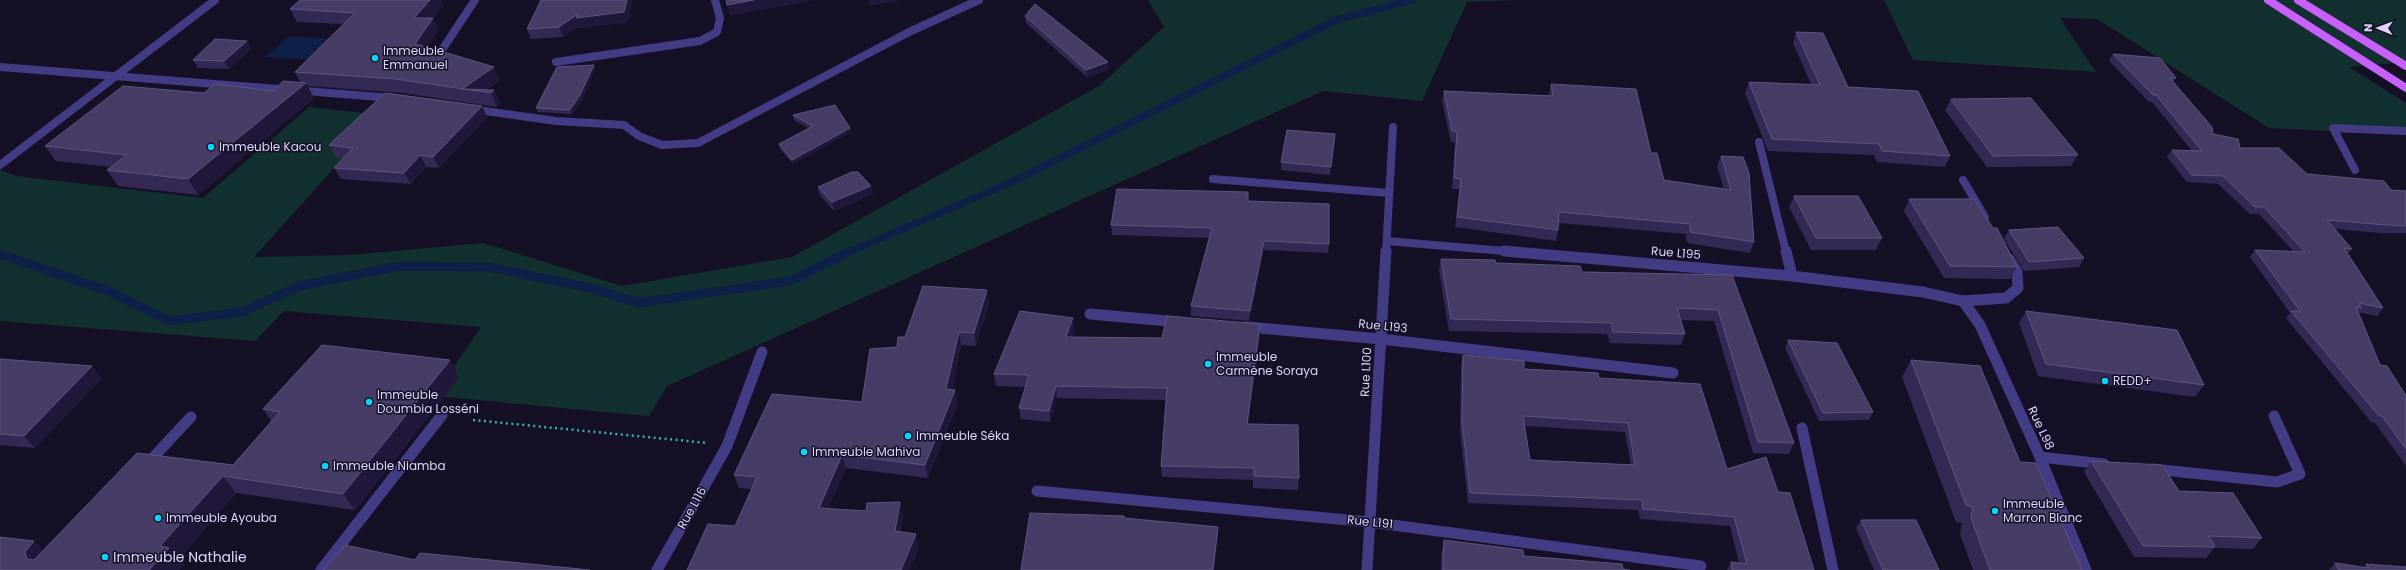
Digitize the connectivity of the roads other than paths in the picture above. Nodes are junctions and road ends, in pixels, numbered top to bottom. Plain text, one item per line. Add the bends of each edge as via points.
1 (215, 0) edge
2 (475, 0) edge
3 (715, 0) edge
4 (980, 0) edge
5 (2268, 0) edge
6 (2298, 0) edge
7 (434, 62) edge
8 (556, 62) dead end
9 (2406, 66) edge
10 (0, 67) edge
11 (116, 77) junction
12 (2406, 88) edge
13 (401, 99) edge
14 (463, 108) edge
15 (1393, 127) dead end
16 (2406, 131) edge
17 (1759, 142) dead end
18 (0, 165) edge
19 (2355, 170) dead end
20 (1212, 178) dead end
21 (1963, 180) dead end
22 (1389, 193) junction
23 (1990, 226) edge
24 (1387, 242) junction
25 (2006, 253) edge
26 (1792, 276) junction
27 (1962, 301) junction
28 (1090, 314) dead end
29 (1192, 323) edge
30 (1239, 327) edge
31 (1381, 339) junction
32 (762, 352) dead end
33 (1673, 373) dead end
34 (442, 415) dead end
35 (2274, 416) dead end
36 (191, 417) dead end
37 (1802, 428) dead end
38 (2040, 457) junction
39 (2119, 466) edge
40 (2143, 468) edge
41 (138, 474) edge
42 (1037, 491) dead end
43 (1370, 522) junction
44 (1701, 566) dead end
45 (321, 570) edge
46 (657, 570) edge
47 (1367, 570) edge
48 (1833, 570) edge
49 (2086, 570) edge

1 - 11 street
2 - 7 street
3 - 8 street via 720,18 717,32 700,41
4 - 14 street via 911,31 698,143 662,145 639,136 624,125 556,121
5 - 12 main road
6 - 9 main road
10 - 11 street
11 - 13 street
11 - 18 street
15 - 22 street, Rue L100
16 - 19 street via 2333,128
17 - 26 street
20 - 22 street
21 - 23 street
22 - 24 street, Rue L100
24 - 26 street, Rue L195
24 - 31 street, Rue L100
25 - 27 street, Rue L195 via 2017,272 2018,288 2006,298
26 - 27 street, Rue L195 via 1923,292
27 - 38 street, Rue L98 via 1980,325
28 - 29 street
30 - 31 street, Rue L193
31 - 33 street, Rue L193
31 - 43 street, Rue L100
32 - 46 street, Rue L116 via 726,446
34 - 45 street
35 - 40 street via 2300,474 2277,482
36 - 41 street
37 - 48 street
38 - 39 street
38 - 49 street, Rue L98
42 - 43 street, Rue L191
43 - 44 street, Rue L191
43 - 47 street, Rue L100

